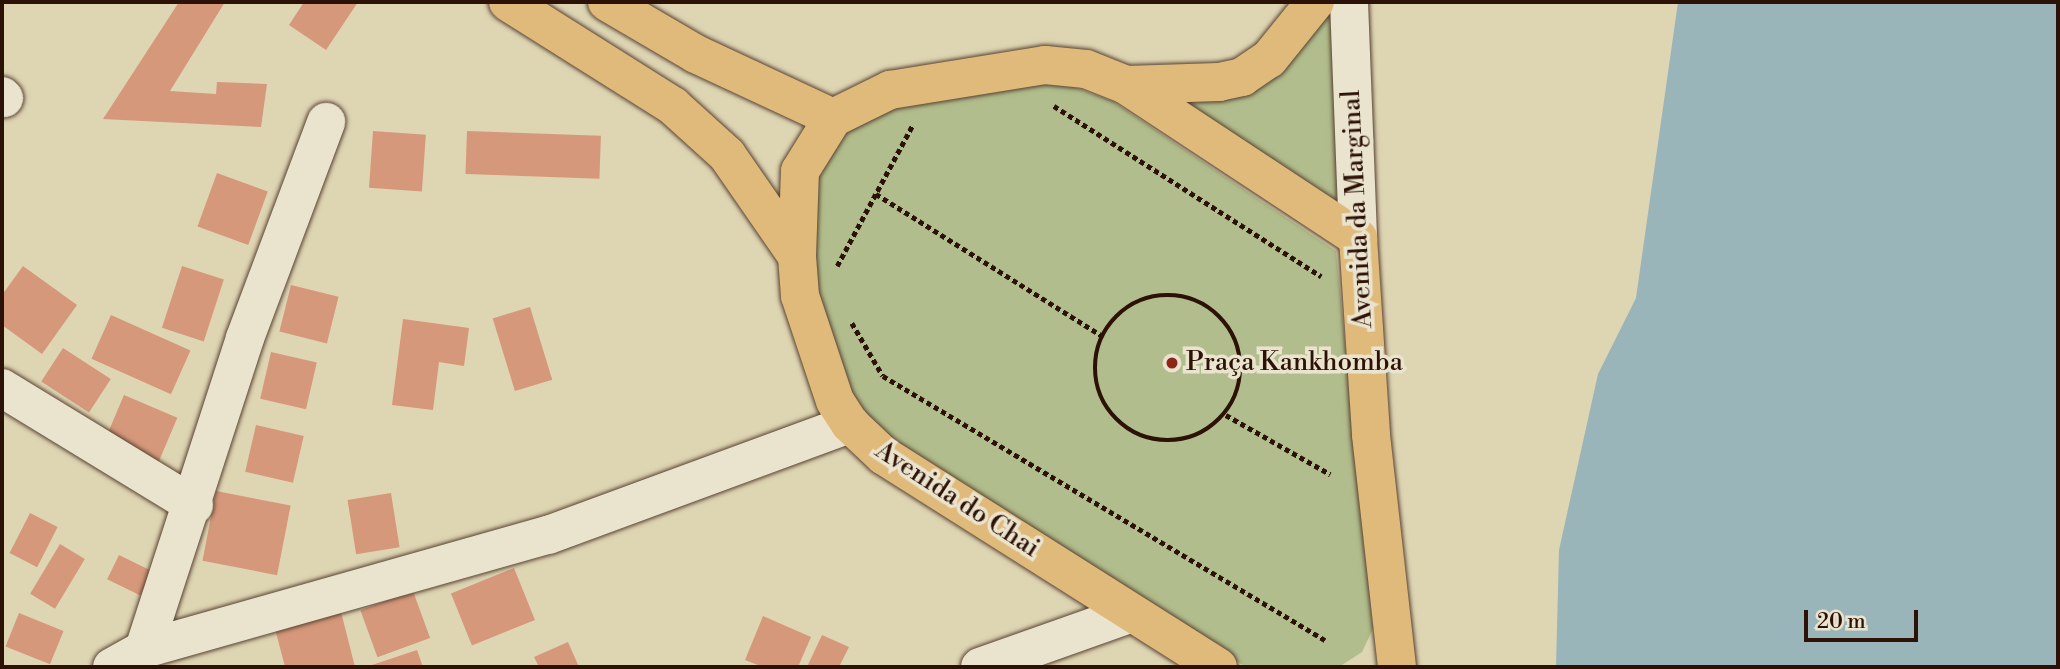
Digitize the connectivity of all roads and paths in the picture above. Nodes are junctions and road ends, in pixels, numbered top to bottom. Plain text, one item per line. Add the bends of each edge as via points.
1 (508, 2) edge
2 (607, 2) edge
3 (1315, 2) edge
4 (1349, 2) edge
5 (1126, 85) junction
6 (1044, 100) dead end
7 (918, 114) dead end
8 (833, 118) junction
9 (326, 122) dead end
10 (876, 194) junction
11 (1358, 238) junction
12 (797, 256) junction
13 (835, 270) dead end
14 (1321, 276) dead end
15 (849, 317) dead end
16 (1102, 336) junction
17 (2, 387) edge
18 (1226, 415) junction
19 (850, 424) junction
20 (1330, 474) dead end
21 (194, 505) junction
22 (1130, 614) junction
23 (1325, 639) dead end
24 (128, 658) edge
25 (1389, 662) edge
26 (980, 667) edge
27 (1218, 667) edge

1 - 12 main road via 673,106 727,155
2 - 8 main road via 696,54
3 - 5 main road via 1269,59 1242,77
4 - 11 street, Avenida da Marginal
5 - 8 main road via 1086,69 1045,65 890,90
5 - 11 main road
6 - 14 path
7 - 10 path
8 - 12 main road, Avenida do Chai via 800,171
9 - 21 street via 245,338
10 - 13 path
10 - 16 path
11 - 25 main road, Avenida da Marginal
12 - 19 main road, Avenida do Chai via 800,296 835,401
15 - 23 path via 883,376
16 - 18 path via 1095,359 1096,383 1105,405 1120,423 1140,436 1162,441 1197,435
16 - 18 path via 1116,315 1136,301 1160,294 1185,296 1208,305 1226,322 1238,344 1242,368 1238,393
17 - 21 street
18 - 20 path
19 - 22 main road, Avenida do Chai via 884,456 950,494
19 - 24 street via 548,535
21 - 24 street
22 - 26 street
22 - 27 main road, Avenida do Chai

